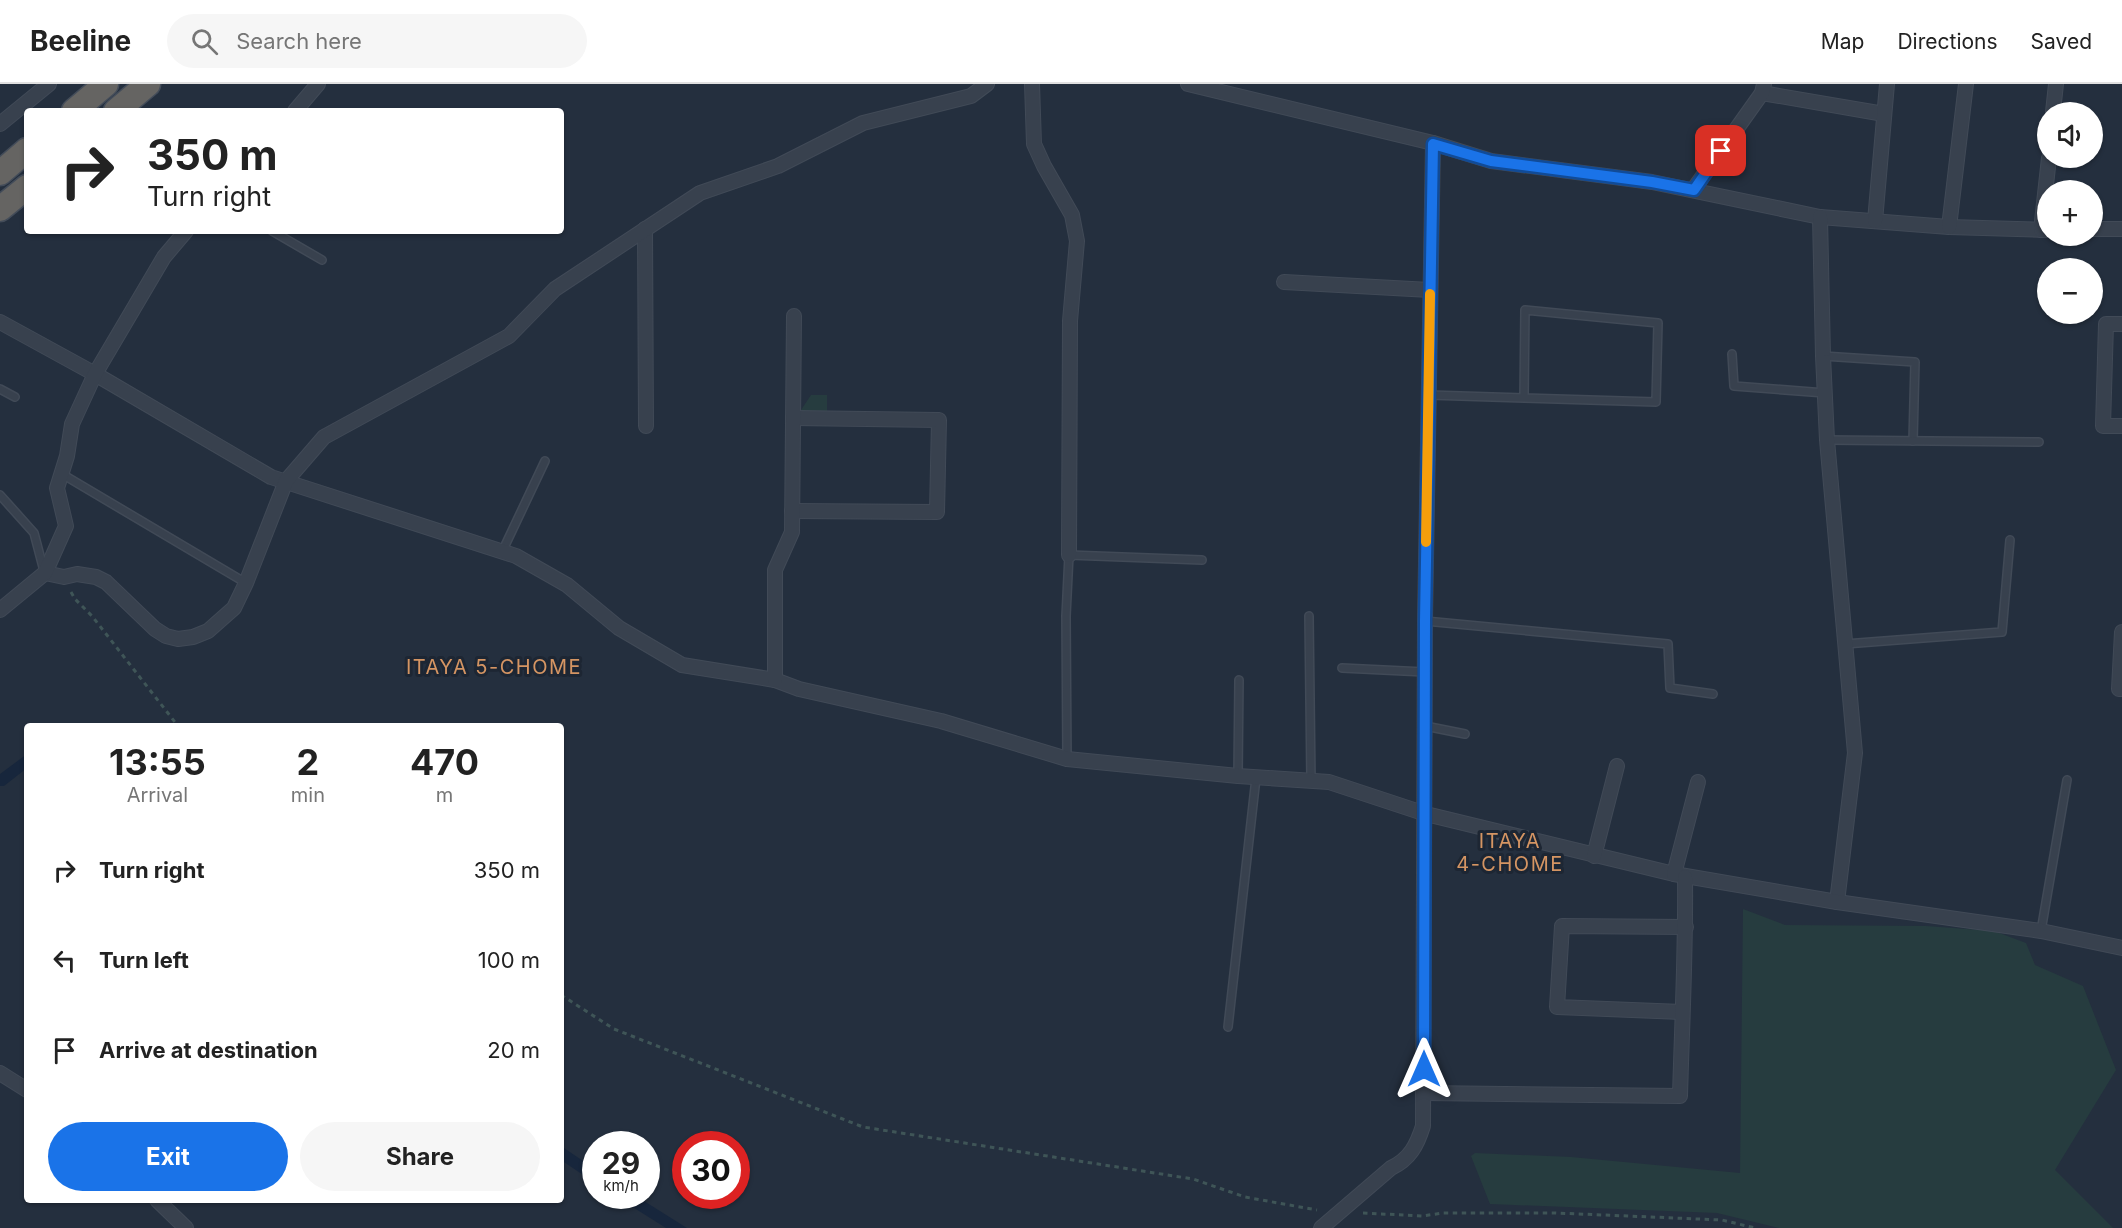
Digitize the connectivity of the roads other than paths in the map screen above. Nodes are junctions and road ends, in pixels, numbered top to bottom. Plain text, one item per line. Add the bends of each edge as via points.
1 (49, 84) edge
2 (106, 84) edge
3 (148, 84) edge
4 (318, 84) edge
5 (987, 84) edge
6 (1032, 84) edge
7 (1188, 84) edge
8 (1887, 84) edge
9 (1966, 84) edge
10 (2056, 84) edge
11 (1763, 89) edge
12 (2054, 102) edge
13 (78, 108) edge
14 (120, 108) edge
15 (298, 108) edge
16 (1884, 114) junction
17 (0, 124) edge
18 (1433, 144) junction
19 (24, 153) edge
20 (0, 173) edge
21 (24, 189) edge
22 (1694, 190) junction
23 (0, 209) edge
24 (1821, 218) junction
25 (1875, 221) junction
26 (1949, 227) junction
27 (645, 229) junction
28 (2103, 229) edge
29 (2122, 229) edge
30 (2037, 230) edge
31 (183, 234) edge
32 (277, 234) edge
33 (322, 260) dead end
34 (1284, 282) dead end
35 (1430, 290) junction
36 (794, 316) dead end
37 (0, 322) edge
38 (2122, 324) edge
39 (1732, 354) dead end
40 (1822, 356) junction
41 (95, 374) junction
42 (0, 389) edge
43 (1825, 393) junction
44 (1429, 395) junction
45 (15, 398) dead end
46 (1524, 398) junction
47 (793, 418) junction
48 (646, 426) dead end
49 (2122, 426) edge
50 (1827, 440) junction
51 (1913, 441) junction
52 (2039, 442) dead end
53 (545, 461) dead end
54 (62, 474) junction
55 (286, 482) junction
56 (0, 495) edge
57 (792, 511) junction
58 (2010, 540) dead end
59 (502, 552) junction
60 (1069, 555) junction
61 (1202, 560) dead end
62 (45, 573) junction
63 (246, 583) junction
64 (0, 610) edge
65 (1309, 616) dead end
66 (1425, 621) junction
67 (2122, 632) edge
68 (1845, 644) junction
69 (1342, 668) dead end
70 (1425, 672) junction
71 (775, 680) junction
72 (1239, 680) dead end
73 (2122, 689) edge
74 (1713, 694) dead end
75 (1425, 726) junction
76 (1465, 734) dead end
77 (1067, 759) junction
78 (1617, 766) dead end
79 (1238, 776) junction
80 (1256, 778) junction
81 (2067, 780) dead end
82 (1311, 781) junction
83 (1698, 782) dead end
84 (1425, 814) junction
85 (1594, 856) junction
86 (1679, 875) junction
87 (1837, 902) junction
88 (1686, 927) junction
89 (2041, 931) junction
90 (2122, 948) edge
91 (1682, 1012) junction
92 (1228, 1027) dead end
93 (0, 1073) edge
94 (24, 1088) edge
95 (1423, 1093) junction
96 (160, 1203) edge
97 (186, 1228) edge
98 (1321, 1228) edge

1 - 17 street
2 - 13 highway
3 - 14 highway
4 - 15 street
5 - 27 street via 971,96 863,123 778,166 700,193
6 - 60 street via 1034,144 1072,215 1077,241 1070,321
7 - 18 street
8 - 16 street
9 - 26 street
10 - 12 street
11 - 16 street
11 - 22 street
16 - 25 street
18 - 22 street via 1491,161
18 - 35 street
19 - 20 highway
21 - 23 highway
22 - 24 street
24 - 25 street
24 - 40 street
25 - 26 street
26 - 30 street
27 - 48 street
27 - 55 street via 555,289 509,336 324,437
28 - 29 street
31 - 41 street via 164,257
32 - 33 lane
34 - 35 street
35 - 44 street
36 - 47 street
37 - 41 street
38 - 49 street via 2106,324 2103,426
39 - 43 lane via 1734,386
40 - 43 street
40 - 51 lane via 1915,362
41 - 54 street via 72,424
41 - 55 street via 271,477
42 - 45 lane
43 - 50 street
44 - 46 lane
44 - 66 street
46 - 46 lane via 1656,402 1658,323 1525,310
47 - 57 street
47 - 57 street via 939,420 937,512
50 - 51 lane
50 - 68 street
51 - 52 lane
53 - 59 lane
54 - 62 street via 57,488 66,526
54 - 63 lane
55 - 59 street
55 - 63 street
56 - 62 lane via 34,533
57 - 71 street via 792,532 775,570
58 - 68 lane via 2002,632
59 - 71 street via 567,585 619,628 682,665
60 - 61 lane
60 - 77 lane
62 - 63 street via 96,577 154,629 178,639 208,631 234,608
62 - 64 street
65 - 82 lane
66 - 70 street
66 - 74 lane via 1668,644 1670,688
67 - 73 street
68 - 87 street via 1855,753
69 - 70 lane
70 - 75 street
71 - 77 street via 941,721
72 - 79 lane
75 - 76 lane
75 - 84 street
77 - 79 street
78 - 85 street
79 - 80 street
80 - 82 street
80 - 92 lane
81 - 89 lane
82 - 84 street via 1329,782
83 - 86 street
84 - 85 street
84 - 95 street
85 - 86 street
86 - 87 street
86 - 88 street
87 - 89 street
88 - 91 street
88 - 91 street via 1562,926 1557,1007
89 - 90 street
91 - 95 street via 1680,1096
93 - 94 street
95 - 98 street via 1423,1126 1417,1146
96 - 97 street

